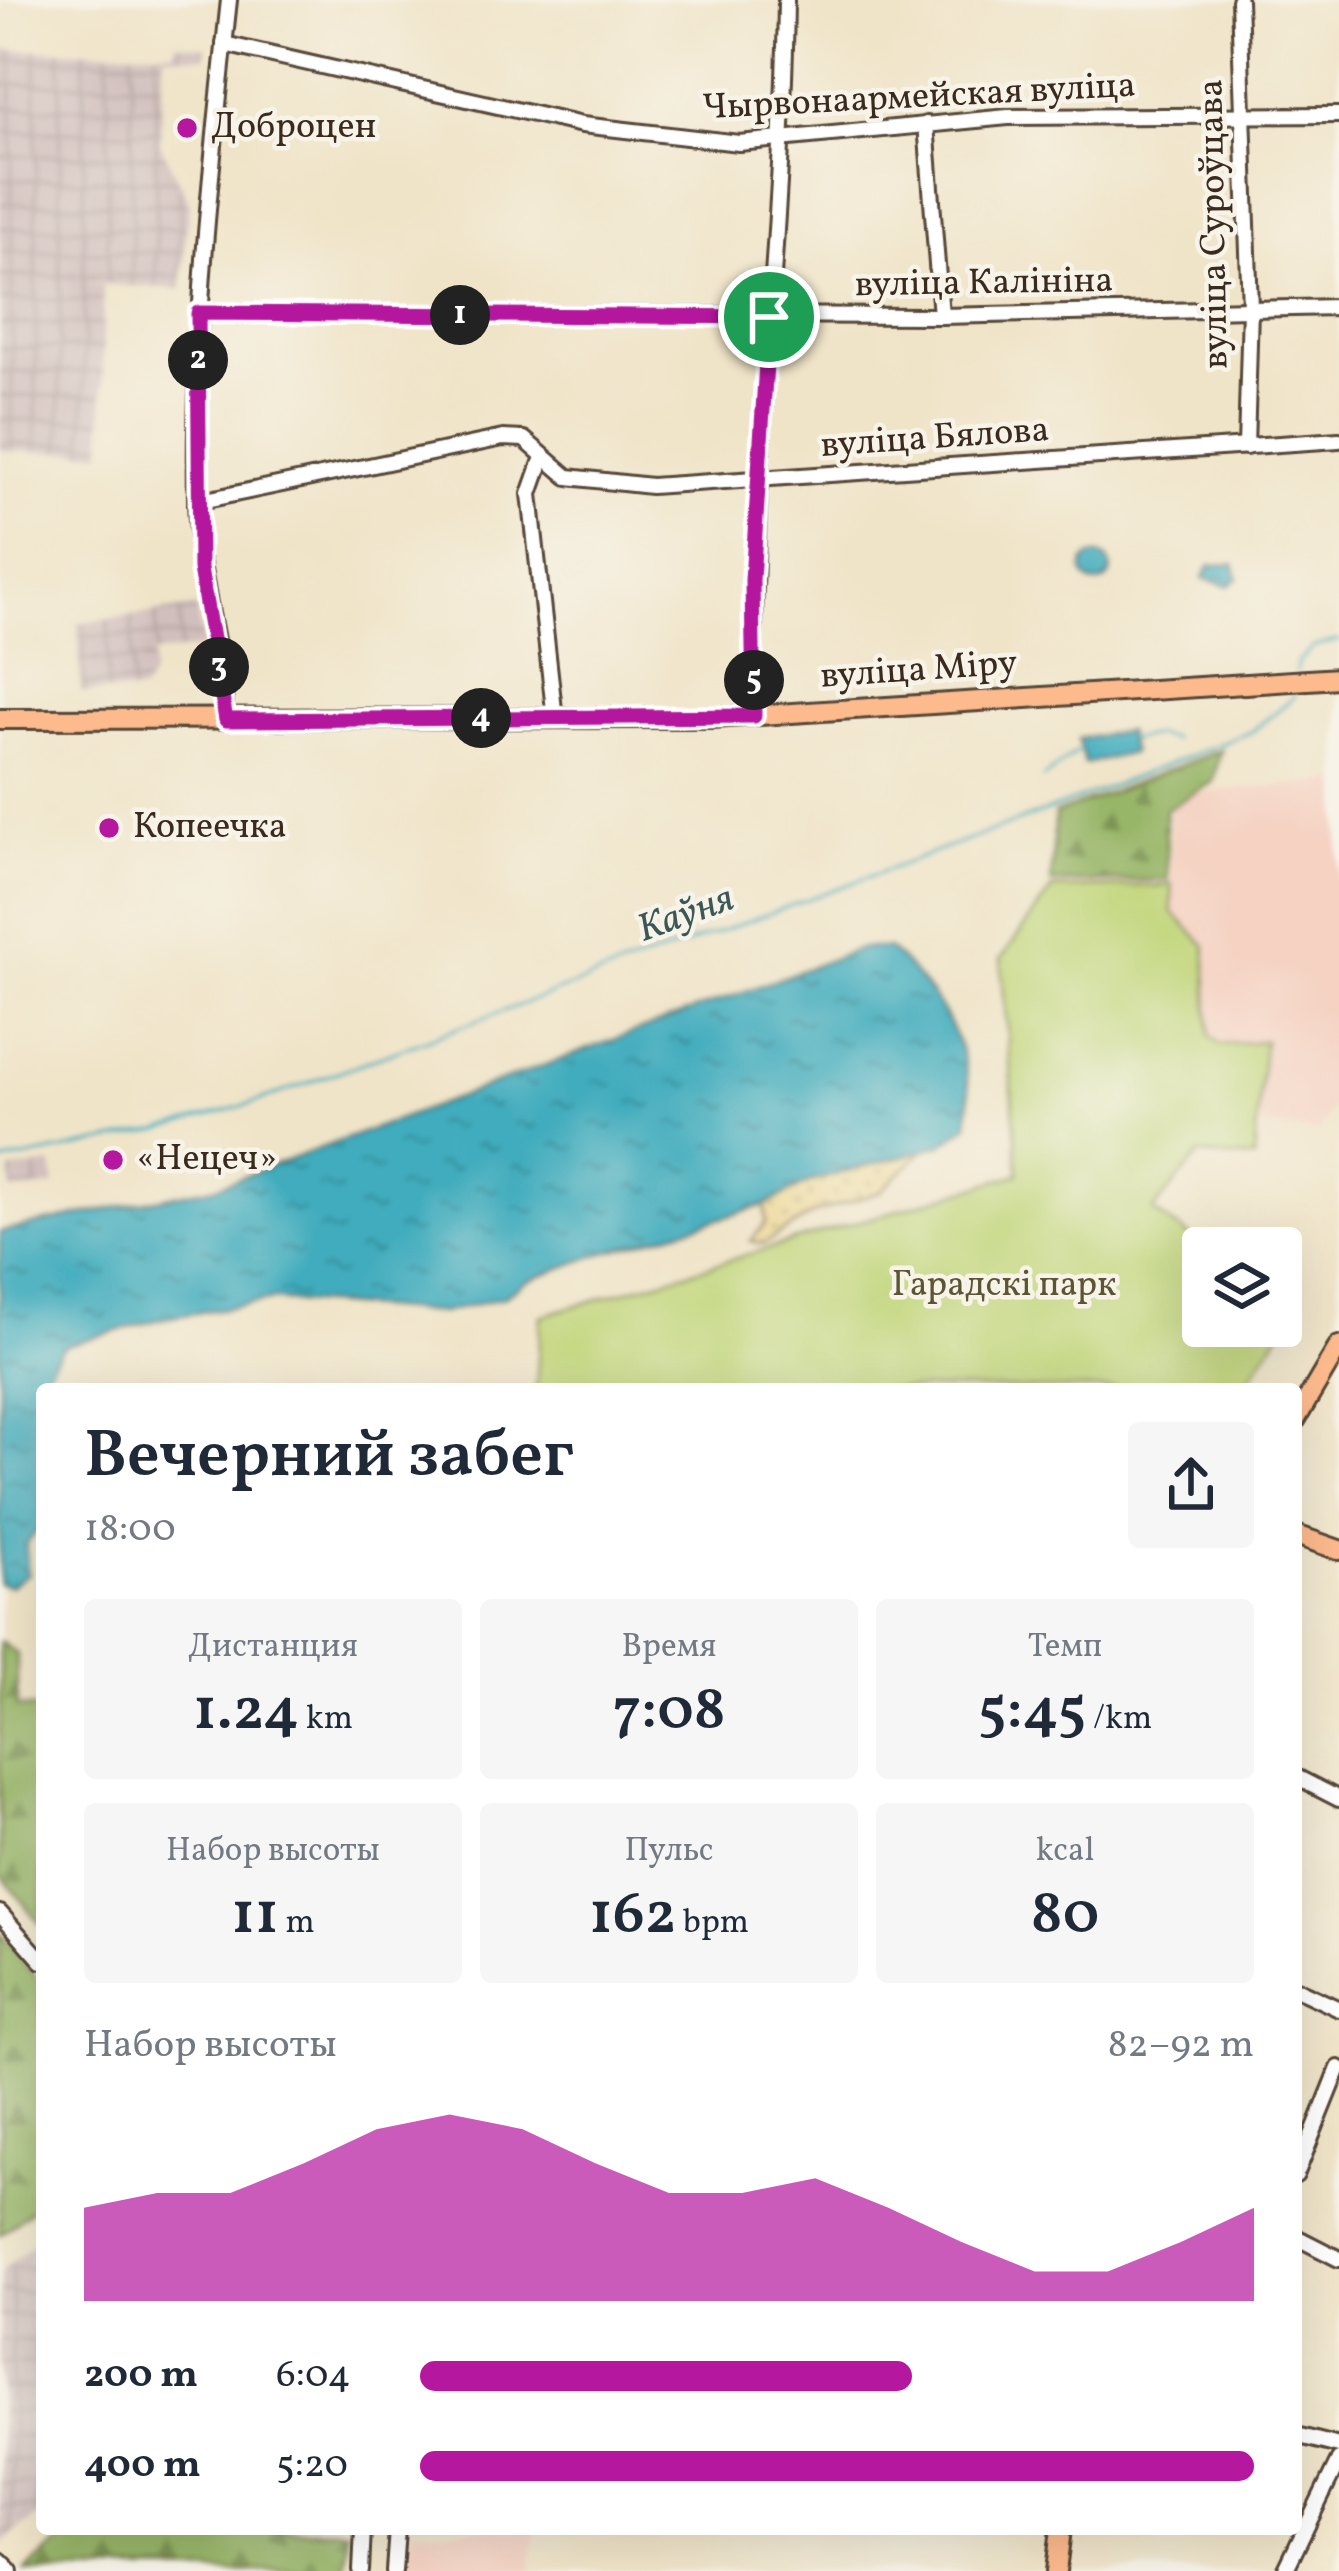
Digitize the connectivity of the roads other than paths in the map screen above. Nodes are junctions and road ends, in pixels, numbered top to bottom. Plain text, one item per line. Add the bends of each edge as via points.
1 (229, 0) edge
2 (787, 0) edge
3 (1239, 0) edge
4 (224, 44) junction
5 (1339, 115) edge
6 (1246, 117) junction
7 (926, 124) junction
8 (784, 137) junction
9 (1250, 308) junction
10 (1339, 308) edge
11 (198, 313) junction
12 (941, 316) junction
13 (769, 317) junction
14 (1339, 440) edge
15 (1246, 447) junction
16 (543, 457) junction
17 (760, 482) junction
18 (196, 502) junction
19 (1339, 678) edge
20 (754, 716) junction
21 (0, 719) edge
22 (555, 719) junction
23 (226, 720) junction
24 (1339, 1346) edge
25 (1302, 1409) edge
26 (1302, 1537) edge
27 (1339, 1550) edge
28 (1302, 1780) edge
29 (1339, 1799) edge
30 (0, 1913) edge
31 (36, 1954) edge
32 (1302, 1992) edge
33 (1339, 2009) edge
34 (1339, 2068) edge
35 (1302, 2160) edge
36 (1302, 2240) edge
37 (1339, 2259) edge
38 (1302, 2436) edge
39 (1339, 2446) edge
40 (1339, 2460) edge
41 (363, 2535) edge
42 (397, 2535) edge
43 (1060, 2535) edge
44 (0, 2560) edge
45 (11, 2571) edge
46 (361, 2571) edge
47 (394, 2571) edge
48 (1056, 2571) edge
49 (1285, 2571) edge

1 - 4 street
2 - 8 street
3 - 6 street, вуліца Суроўцава
4 - 8 street, Чырвонаармейская вуліца via 582,125 739,143
4 - 11 street
5 - 6 street, Чырвонаармейская вуліца
6 - 7 street, Чырвонаармейская вуліца
6 - 9 street, вуліца Суроўцава
7 - 8 street, Чырвонаармейская вуліца
7 - 12 street
8 - 13 street
9 - 10 street, вуліца Калініна
9 - 12 street, вуліца Калініна
9 - 15 street, вуліца Суроўцава
11 - 13 street, вуліца Калініна
11 - 18 street
12 - 13 street, вуліца Калініна
13 - 17 street
14 - 15 street, вуліца Бялова
15 - 17 street, вуліца Бялова
16 - 17 street, вуліца Бялова via 588,482
16 - 18 street, вуліца Бялова via 524,439 503,438
16 - 22 street via 530,494
17 - 20 street
18 - 23 street
19 - 20 main road, вуліца Міру
20 - 22 main road, вуліца Міру
21 - 23 main road, вуліца Міру
22 - 23 main road, вуліца Міру
24 - 25 main road
26 - 27 main road
28 - 29 street
30 - 31 street
32 - 33 street
34 - 35 street
36 - 37 street
38 - 39 street
40 - 49 street
41 - 46 street
42 - 47 street
43 - 48 main road
44 - 45 street

